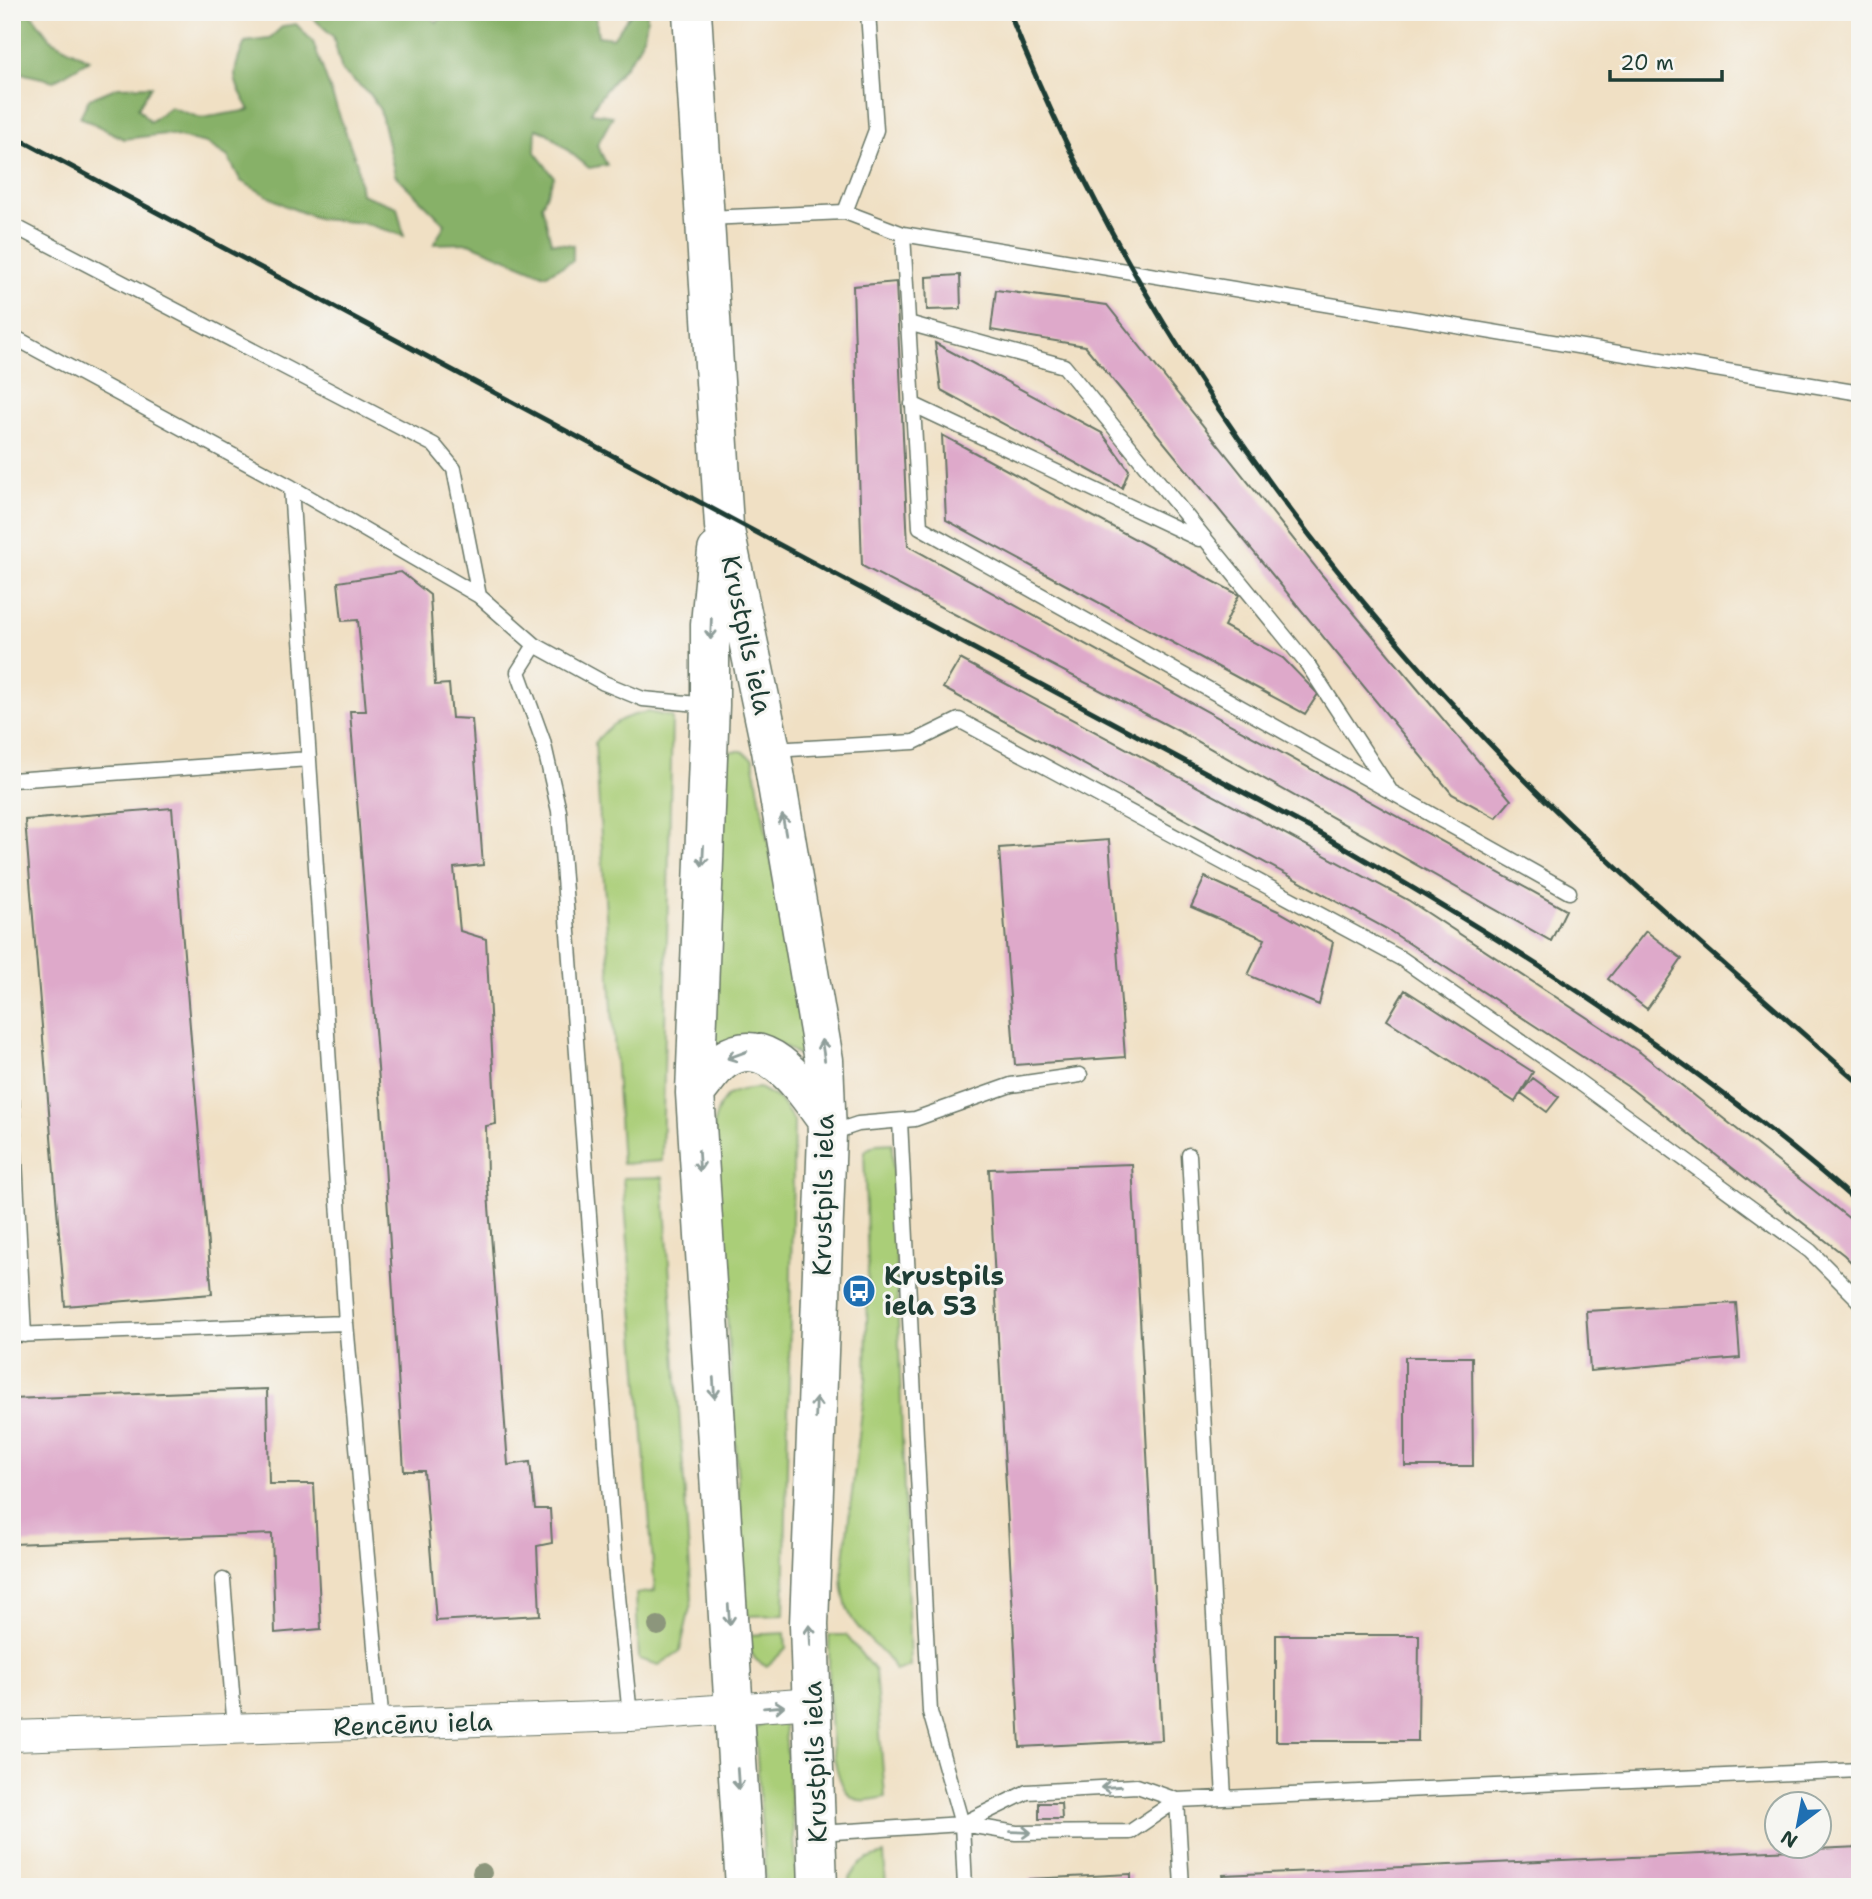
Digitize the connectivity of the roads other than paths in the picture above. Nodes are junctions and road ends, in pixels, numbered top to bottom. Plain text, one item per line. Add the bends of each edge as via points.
1 (692, 12) edge
2 (868, 12) edge
3 (845, 212) junction
4 (705, 218) junction
5 (12, 225) edge
6 (903, 234) junction
7 (908, 323) junction
8 (12, 337) edge
9 (1860, 393) edge
10 (912, 404) junction
11 (291, 487) junction
12 (722, 512) junction
13 (1204, 541) junction
14 (479, 596) junction
15 (535, 645) junction
16 (710, 705) junction
17 (771, 750) junction
18 (309, 758) junction
19 (12, 780) edge
20 (1392, 793) junction
21 (1569, 892) dead end
22 (1080, 1074) dead end
23 (695, 1093) junction
24 (12, 1100) edge
25 (900, 1121) junction
26 (826, 1126) junction
27 (1189, 1155) dead end
28 (1860, 1301) edge
29 (345, 1323) junction
30 (18, 1335) edge
31 (223, 1580) dead end
32 (814, 1703) junction
33 (734, 1711) junction
34 (630, 1716) junction
35 (382, 1725) junction
36 (235, 1730) junction
37 (12, 1736) edge
38 (1860, 1770) edge
39 (1224, 1798) junction
40 (1177, 1800) junction
41 (962, 1824) junction
42 (817, 1833) junction
43 (746, 1887) edge
44 (818, 1887) edge
45 (965, 1887) edge
46 (1182, 1887) edge

1 - 4 main road, Krustpils iela
2 - 3 lane via 876,130
3 - 4 lane
3 - 6 lane
4 - 12 main road, Krustpils iela
5 - 14 lane via 434,445 454,469
6 - 7 lane
6 - 9 lane
7 - 10 lane
7 - 13 lane via 1064,366
8 - 11 lane
10 - 13 lane
10 - 20 lane via 919,527
11 - 14 lane
11 - 18 lane
12 -> 16 main road, Krustpils iela via 710,624
12 - 17 main road, Krustpils iela
13 - 20 lane via 1308,665
14 - 15 lane
15 - 16 lane via 643,699
15 - 34 lane via 518,672 543,741 559,811
16 -> 23 main road, Krustpils iela
26 -> 17 main road, Krustpils iela via 824,1060
17 - 28 lane via 914,742 959,720 1402,959 1810,1251
18 - 19 lane
18 - 29 lane
20 - 21 lane
22 - 25 lane via 1011,1085
26 -> 23 main road via 793,1075 771,1058 747,1051 723,1060
23 -> 33 main road, Krustpils iela
24 - 30 lane
25 - 26 lane
25 - 41 lane via 930,1712
32 -> 26 main road, Krustpils iela via 809,1625
27 - 39 lane
29 - 30 lane
29 - 35 lane
31 - 36 lane
33 -> 32 street, Rencēnu iela
32 - 42 main road, Krustpils iela
33 - 34 street, Rencēnu iela
33 -> 43 main road, Krustpils iela
34 - 35 street, Rencēnu iela
35 - 36 street, Rencēnu iela
36 - 37 street, Rencēnu iela
38 - 39 lane
39 - 40 lane
40 -> 41 lane via 1137,1786 1027,1792
41 -> 40 lane via 1016,1833 1130,1832
40 - 46 lane
41 - 42 lane
41 - 45 lane
42 - 44 main road, Krustpils iela

